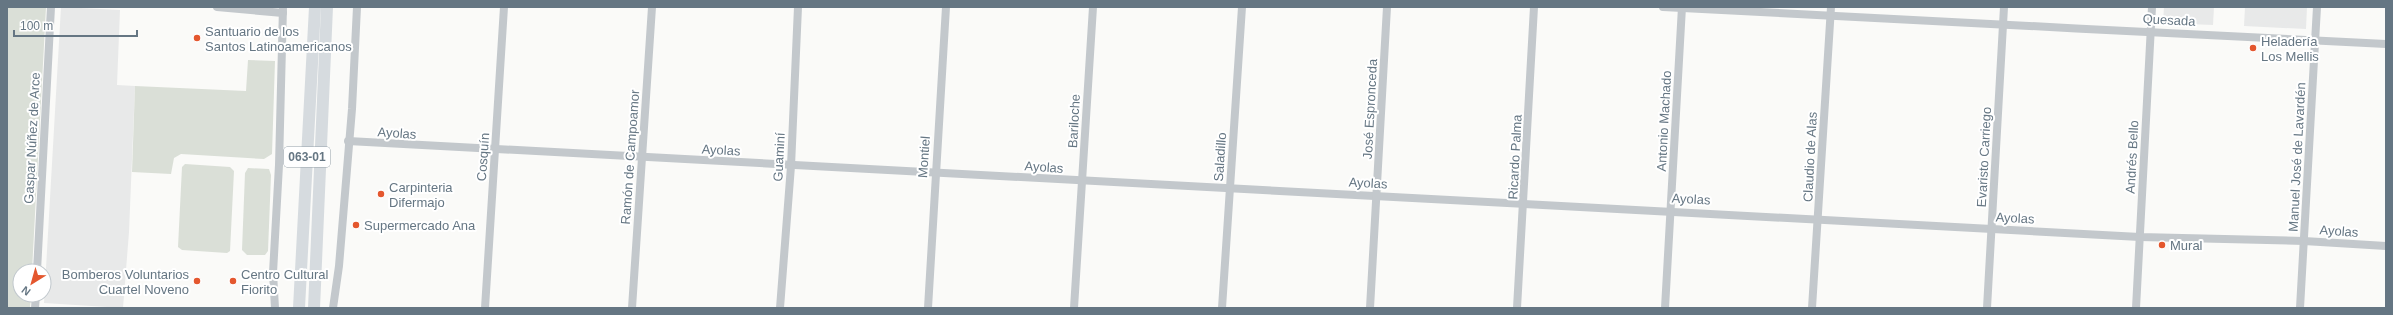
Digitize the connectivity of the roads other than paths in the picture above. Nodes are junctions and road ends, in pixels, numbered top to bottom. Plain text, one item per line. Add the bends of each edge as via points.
1 (51, 7) edge
2 (217, 7) edge
3 (315, 7) edge
4 (327, 7) edge
5 (357, 7) edge
6 (504, 7) edge
7 (652, 7) edge
8 (798, 7) edge
9 (946, 7) edge
10 (1092, 7) edge
11 (1242, 7) edge
12 (1387, 7) edge
13 (1534, 7) edge
14 (1662, 7) edge
15 (1831, 7) edge
16 (2004, 7) edge
17 (2152, 7) edge
18 (2317, 7) edge
19 (1682, 8) edge
20 (283, 10) edge
21 (1830, 18) junction
22 (2003, 24) junction
23 (2150, 31) junction
24 (2316, 40) junction
25 (2386, 44) edge
26 (348, 141) junction
27 (496, 151) junction
28 (642, 158) junction
29 (791, 166) junction
30 (935, 171) junction
31 (1083, 181) junction
32 (1230, 189) junction
33 (1377, 195) junction
34 (1524, 202) junction
35 (1671, 210) junction
36 (1819, 219) junction
37 (1992, 228) junction
38 (2140, 237) junction
39 (2304, 241) junction
40 (2386, 246) edge
41 (37, 263) edge
42 (276, 308) edge
43 (299, 308) edge
44 (314, 308) edge
45 (333, 308) edge
46 (485, 308) edge
47 (632, 308) edge
48 (780, 308) edge
49 (928, 308) edge
50 (1074, 308) edge
51 (1222, 308) edge
52 (1370, 308) edge
53 (1517, 308) edge
54 (1665, 308) edge
55 (1812, 308) edge
56 (1987, 308) edge
57 (2136, 308) edge
58 (2300, 308) edge

1 - 41 street, Gaspar Núñez de Arce
2 - 20 street
3 - 43 highway, 063-01
4 - 44 highway, 063-01
5 - 26 street
6 - 27 street, Cosquín
7 - 28 street, Ramón de Campoamor
8 - 29 street, Guaminí
9 - 30 street, Montiel
10 - 31 street, Bariloche
11 - 32 street, Saladillo
12 - 33 street, José Espronceda
13 - 34 street, Ricardo Palma
14 - 19 street, Quesada
15 - 21 street, Claudio de Alas
16 - 22 street, Evaristo Carriego
17 - 23 street, Andrés Bello
18 - 24 street, Manuel José de Lavardén
19 - 21 street, Quesada
19 - 35 street, Antonio Machado
20 - 42 street via 273,272
21 - 22 street, Quesada
21 - 36 street, Claudio de Alas
22 - 23 street, Quesada
22 - 37 street, Evaristo Carriego
23 - 24 street, Quesada
23 - 38 street, Andrés Bello
24 - 25 street, Quesada
24 - 39 street, Manuel José de Lavardén
26 - 27 street, Ayolas
26 - 45 street via 339,266
27 - 28 street, Ayolas
27 - 46 street, Cosquín
28 - 29 street, Ayolas
28 - 47 street, Ramón de Campoamor
29 - 30 street, Ayolas
29 - 48 street, Guaminí
30 - 31 street, Ayolas
30 - 49 street, Montiel
31 - 32 street, Ayolas
31 - 50 street, Bariloche
32 - 33 street, Ayolas
32 - 51 street, Saladillo
33 - 34 street, Ayolas
33 - 52 street, José Espronceda
34 - 35 street, Ayolas
34 - 53 street, Ricardo Palma
35 - 36 street, Ayolas
35 - 54 street, Antonio Machado
36 - 37 street, Ayolas
36 - 55 street, Claudio de Alas
37 - 38 street, Ayolas
37 - 56 street, Evaristo Carriego
38 - 39 street, Ayolas
38 - 57 street, Andrés Bello
39 - 40 street, Ayolas
39 - 58 street, Manuel José de Lavardén

